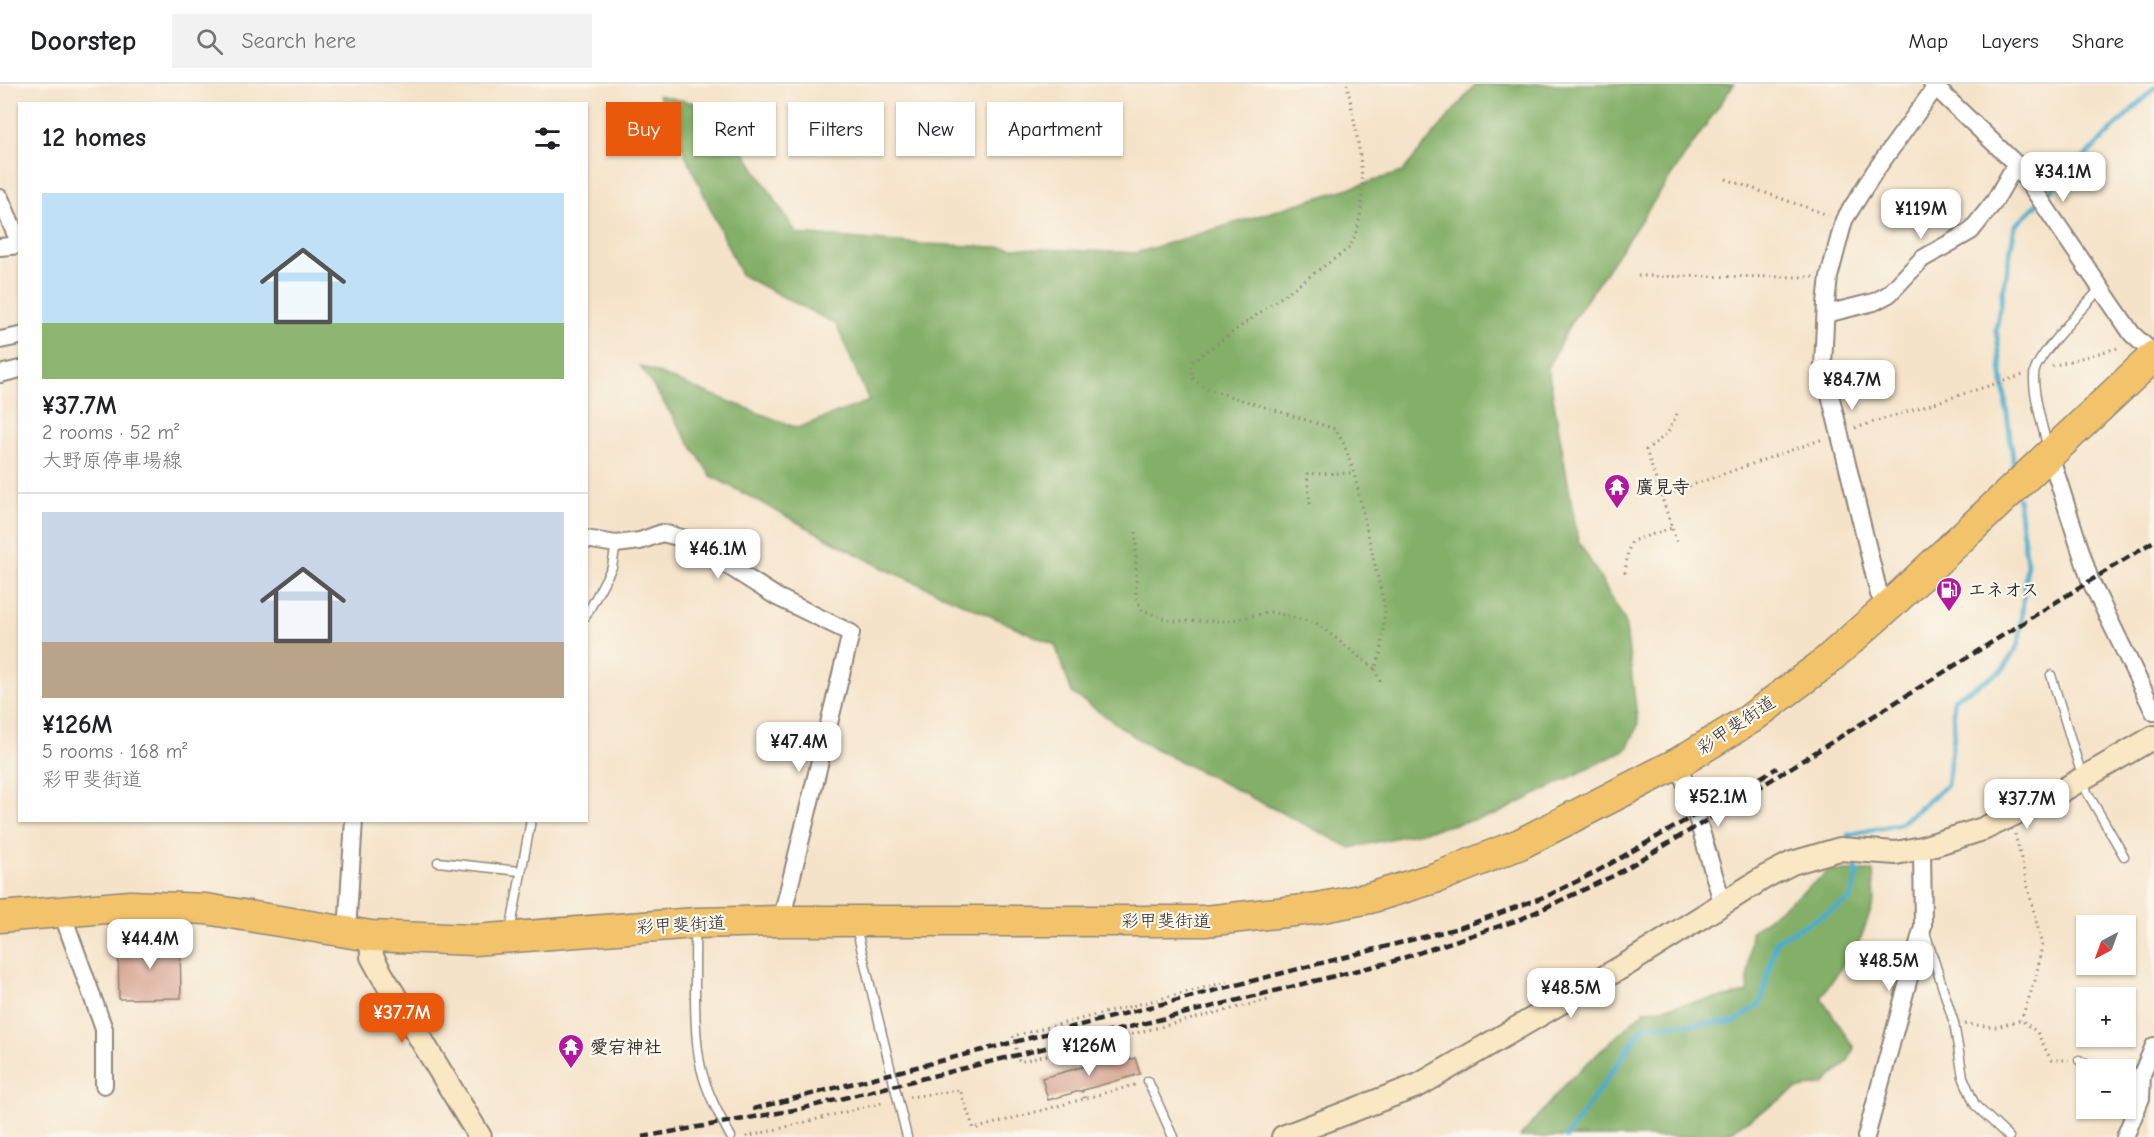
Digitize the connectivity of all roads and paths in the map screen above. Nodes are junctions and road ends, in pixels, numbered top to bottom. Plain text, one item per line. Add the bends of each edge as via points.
1 (1347, 84) edge
2 (1933, 86) edge
3 (2016, 164) junction
4 (1726, 179) dead end
5 (0, 198) edge
6 (1844, 220) junction
7 (18, 240) edge
8 (18, 245) edge
9 (0, 247) edge
10 (1638, 276) dead end
11 (1830, 277) junction
12 (2100, 289) junction
13 (1826, 314) junction
14 (18, 336) edge
15 (0, 340) edge
16 (2149, 351) edge
17 (18, 370) edge
18 (2035, 371) junction
19 (0, 374) edge
20 (1677, 414) dead end
21 (1840, 433) junction
22 (2050, 455) junction
23 (1354, 473) junction
24 (1661, 496) junction
25 (1310, 504) dead end
26 (1671, 528) junction
27 (1136, 532) dead end
28 (588, 539) edge
29 (616, 544) junction
30 (1678, 546) dead end
31 (1625, 573) dead end
32 (1890, 604) junction
33 (588, 612) edge
34 (1375, 669) junction
35 (2051, 675) dead end
36 (1381, 684) dead end
37 (2154, 712) edge
38 (2154, 737) edge
39 (1678, 763) junction
40 (2085, 778) junction
41 (2011, 816) junction
42 (354, 822) edge
43 (531, 822) edge
44 (1922, 848) junction
45 (2124, 856) dead end
46 (438, 862) dead end
47 (520, 871) junction
48 (1723, 905) junction
49 (62, 914) junction
50 (0, 917) edge
51 (781, 921) junction
52 (855, 921) junction
53 (695, 923) junction
54 (1923, 926) junction
55 (359, 934) junction
56 (509, 938) junction
57 (1227, 982) dead end
58 (1272, 999) dead end
59 (2021, 1020) junction
60 (1954, 1023) junction
61 (2154, 1046) edge
62 (1068, 1050) junction
63 (2076, 1060) edge
64 (1076, 1069) dead end
65 (1148, 1081) joint
66 (104, 1086) dead end
67 (1082, 1091) dead end
68 (899, 1099) junction
69 (1085, 1099) junction
70 (2147, 1100) edge
71 (480, 1137) edge
72 (731, 1137) edge
73 (746, 1137) edge
74 (907, 1137) edge
75 (1173, 1137) edge
76 (1283, 1137) edge
77 (1866, 1137) edge
78 (2008, 1137) edge
79 (2125, 1137) edge

1 - 23 path via 1362,167 1358,232 1349,248 1193,361 1190,371 1204,388 1335,429
2 - 3 street
2 - 6 street
3 - 12 street
3 - 13 street via 1971,231 1922,259 1889,294 1874,302
4 - 6 path
5 - 7 street
6 - 11 street
8 - 9 street
10 - 11 path
11 - 13 street
12 - 16 street
12 - 18 lane via 2057,338
13 - 21 street via 1823,366
14 - 15 street
16 - 18 path
16 - 22 highway, 彩甲斐街道
17 - 19 street
18 - 21 path
18 - 22 lane via 2039,413
20 - 24 path via 1667,434 1646,450
21 - 24 path
21 - 32 street via 1879,594
22 - 32 highway, 彩甲斐街道
22 - 37 street via 2090,580
23 - 25 path via 1307,474
23 - 34 path via 1385,609 1381,652
24 - 26 path
26 - 30 path
26 - 31 path via 1632,541
27 - 34 path via 1137,597 1142,610 1171,621 1228,621 1271,612 1316,623
28 - 29 street
29 - 33 lane via 612,567
29 - 51 street via 662,533 686,539 777,597 851,633
32 - 39 highway, 彩甲斐街道 via 1822,665 1750,719
34 - 36 path
35 - 40 lane
38 - 40 street
39 - 48 street
39 - 52 highway, 彩甲斐街道 via 1520,844 1438,877 1370,898 1205,921
40 - 41 street
40 - 45 lane via 2087,792
41 - 44 street
41 - 59 path via 2042,945 2036,978
42 - 55 street
43 - 47 lane
44 - 48 street via 1878,853 1840,849 1792,863
44 - 54 street
46 - 47 lane
47 - 56 lane
48 - 76 street via 1419,1085
49 - 50 highway, 彩甲斐街道
49 - 55 highway, 彩甲斐街道 via 130,906 206,909
49 - 66 street via 104,1029
51 - 52 highway, 彩甲斐街道
51 - 53 highway, 彩甲斐街道
52 - 68 lane
53 - 56 highway, 彩甲斐街道
53 - 72 lane via 701,1067 712,1101
54 - 60 lane
54 - 77 street
55 - 56 highway, 彩甲斐街道
55 - 71 street
57 - 62 path via 1013,1035 1019,1062
58 - 62 path
59 - 60 path via 1997,1026
59 - 63 path via 2037,1032 2051,1060
60 - 78 lane via 1963,1077 1975,1105
61 - 70 street via 2142,1074
62 - 64 path
65 - 69 path
65 - 75 lane
67 - 69 path
68 - 69 path via 960,1090 974,1129
68 - 73 path
68 - 74 lane
70 - 79 street

